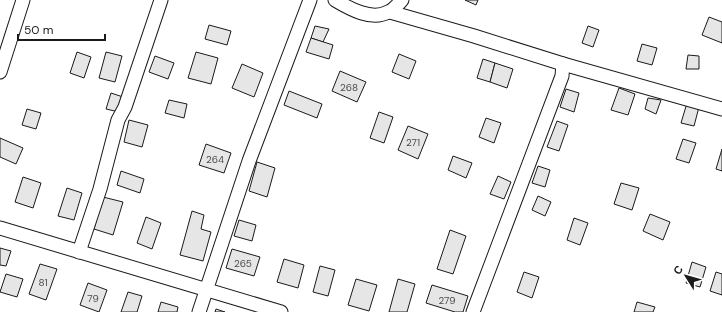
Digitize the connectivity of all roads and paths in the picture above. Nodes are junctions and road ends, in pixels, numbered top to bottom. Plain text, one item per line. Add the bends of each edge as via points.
1 (23, 0) edge
2 (162, 0) edge
3 (310, 0) edge
4 (335, 0) edge
5 (402, 0) edge
6 (390, 12) junction
7 (563, 64) junction
8 (0, 72) edge
9 (722, 109) edge
10 (0, 228) edge
11 (79, 252) junction
12 (207, 289) junction
13 (199, 312) edge
14 (281, 312) edge
15 (473, 312) edge

1 - 8 street
2 - 11 street via 125,107 118,120 100,188
3 - 12 street via 249,161
4 - 6 street via 359,12 383,15
5 - 6 street
6 - 7 street
7 - 9 street
7 - 15 street via 562,76
10 - 11 street
11 - 12 street
12 - 13 street
12 - 14 street

